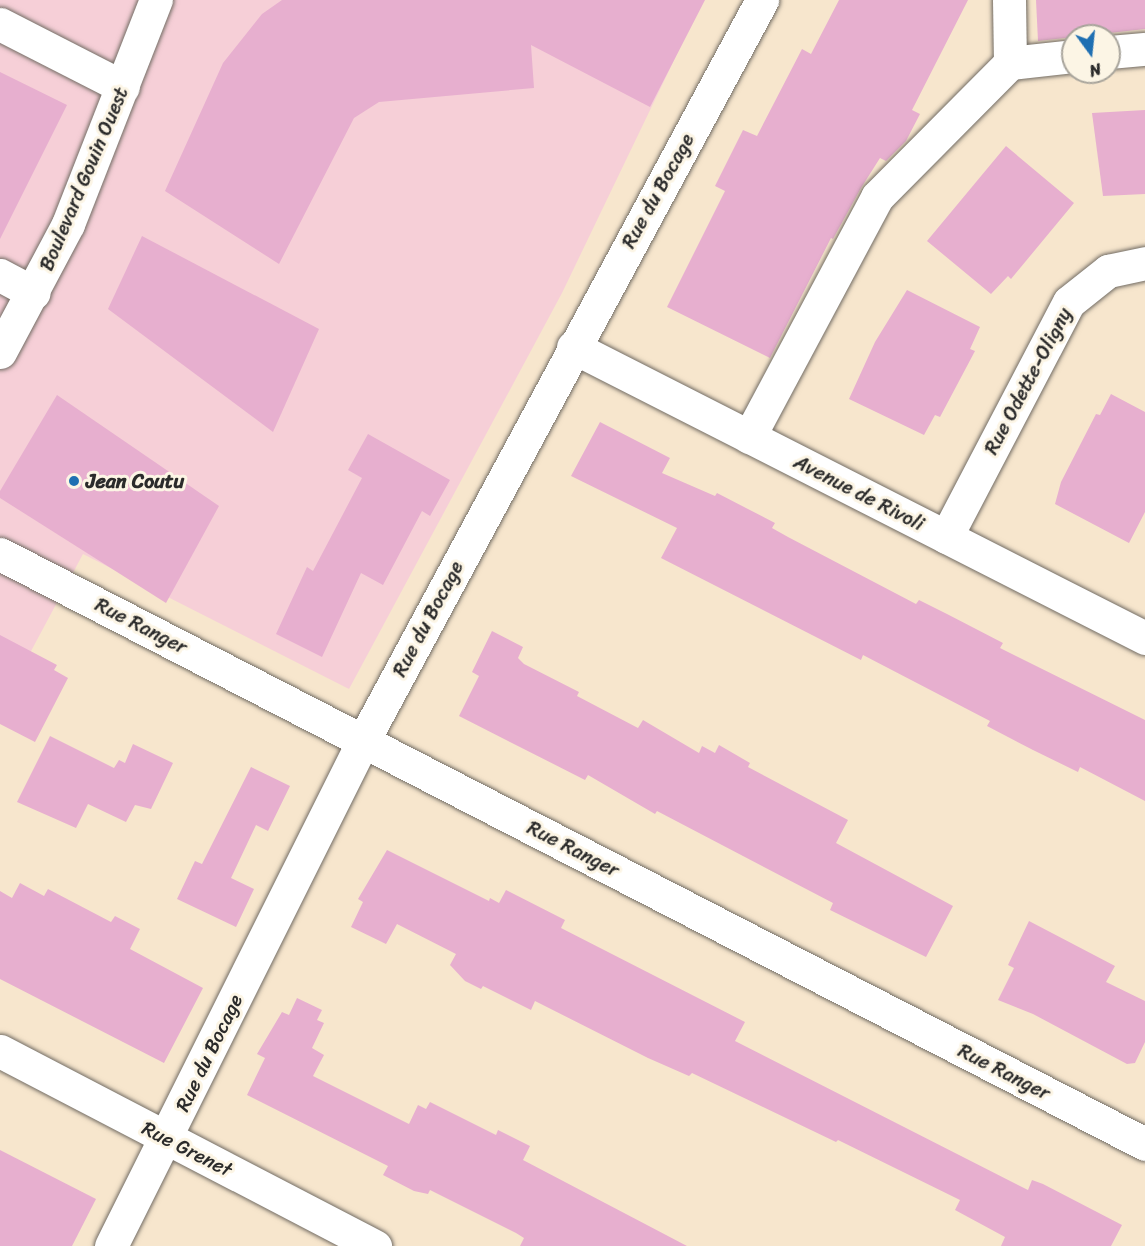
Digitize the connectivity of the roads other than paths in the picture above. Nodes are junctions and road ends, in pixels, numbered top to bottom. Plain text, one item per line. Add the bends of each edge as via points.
1 (156, 0) edge
2 (762, 0) edge
3 (1009, 0) edge
4 (0, 24) edge
5 (1145, 49) edge
6 (1121, 51) edge
7 (1061, 57) edge
8 (1010, 63) junction
9 (123, 87) junction
10 (1145, 263) edge
11 (0, 275) edge
12 (34, 293) junction
13 (573, 347) junction
14 (0, 352) edge
15 (749, 437) junction
16 (946, 537) junction
17 (0, 554) edge
18 (1145, 638) edge
19 (363, 741) junction
20 (0, 1051) edge
21 (167, 1139) junction
22 (1145, 1144) edge
23 (111, 1246) edge
24 (375, 1246) edge

1 - 9 street, Boulevard Gouin Ouest
2 - 13 street, Rue du Bocage
3 - 8 street
4 - 9 street
5 - 6 street
7 - 8 street
8 - 15 street via 877,197
9 - 12 street, Boulevard Gouin Ouest via 68,224
10 - 16 street, Rue Odette-Oligny via 1108,271 1069,302
11 - 12 street
12 - 14 street, Boulevard Gouin Ouest
13 - 15 street, Avenue de Rivoli
13 - 19 street, Rue du Bocage
15 - 16 street, Avenue de Rivoli
16 - 18 street, Avenue de Rivoli
17 - 19 street, Rue Ranger
19 - 21 street, Rue du Bocage
19 - 22 street, Rue Ranger
20 - 21 street, Rue Grenet
21 - 23 street, Rue du Bocage
21 - 24 street, Rue Grenet

